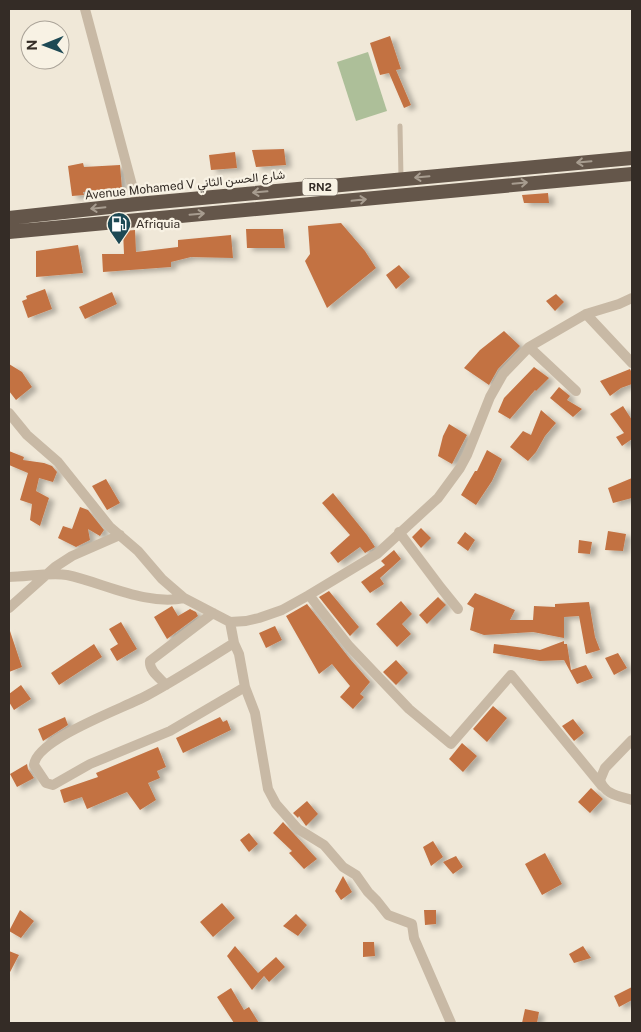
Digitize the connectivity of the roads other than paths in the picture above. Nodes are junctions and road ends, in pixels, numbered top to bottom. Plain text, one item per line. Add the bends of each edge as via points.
1 (85, 9) edge
2 (400, 126) dead end
3 (632, 158) edge
4 (632, 174) edge
5 (401, 179) junction
6 (137, 204) junction
7 (9, 218) edge
8 (9, 232) edge
9 (632, 298) edge
10 (586, 314) junction
11 (529, 346) junction
12 (632, 363) edge
13 (576, 391) dead end
14 (9, 413) edge
15 (399, 532) junction
16 (120, 535) junction
17 (43, 576) junction
18 (9, 577) edge
19 (309, 596) junction
20 (184, 598) junction
21 (9, 608) edge
22 (458, 609) dead end
23 (213, 613) junction
24 (230, 622) junction
25 (234, 643) junction
26 (166, 685) junction
27 (244, 688) junction
28 (632, 740) edge
29 (602, 786) junction
30 (632, 800) edge
31 (451, 1023) edge

1 - 6 street
2 - 5 lane
3 -> 5 highway, Avenue Mohamed V شارع الحسن الثاني / RN2
8 -> 4 highway, RN2
5 -> 6 highway, Avenue Mohamed V شارع الحسن الثاني / RN2
6 -> 7 highway, Avenue Mohamed V شارع الحسن الثاني / RN2
9 - 10 street
10 - 11 street
10 - 12 street
11 - 13 street
11 - 15 street via 503,374 460,468 438,498
14 - 16 street via 27,435 58,462
15 - 19 street via 377,554
15 - 22 street
16 - 17 street via 72,556
16 - 20 street
17 - 18 street
17 - 20 street via 66,575 162,600
17 - 21 street
19 - 24 street via 266,616
19 - 29 street via 349,646 408,709 451,744 511,675
20 - 23 street
23 - 24 street
23 - 26 street via 150,661 149,665
24 - 25 street
25 - 26 street
25 - 27 street via 240,654
26 - 27 street via 81,725 42,751 34,764 46,783 53,785 90,764 170,731
27 - 31 street via 256,713 264,773 276,804 298,829 324,845 343,867 356,875 388,915 412,924 414,938
28 - 29 street via 605,768 601,775
29 - 30 street via 609,793

